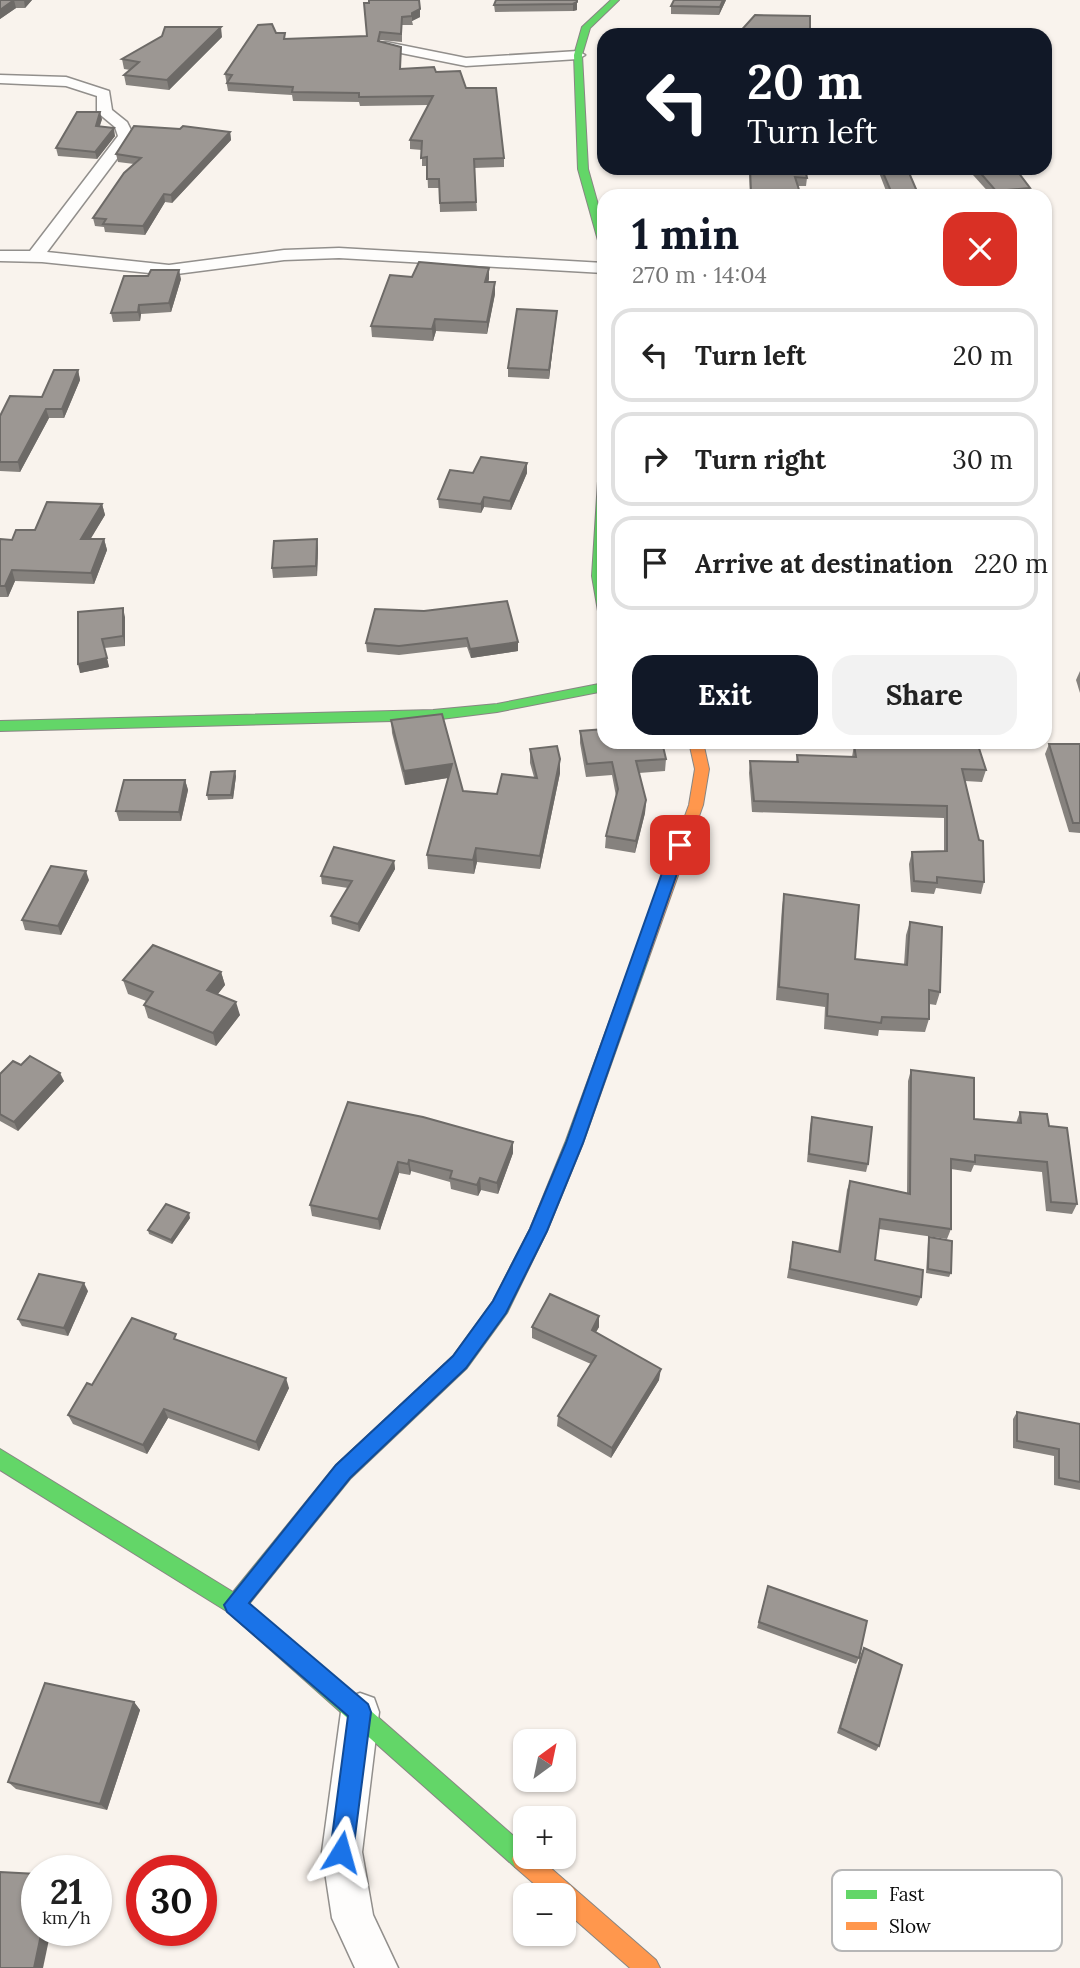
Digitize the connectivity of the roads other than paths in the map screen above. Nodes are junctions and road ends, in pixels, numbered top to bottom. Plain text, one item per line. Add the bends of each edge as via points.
1 (615, 0) edge
2 (386, 46) edge
3 (578, 55) junction
4 (0, 79) edge
5 (597, 219) edge
6 (37, 254) junction
7 (0, 256) edge
8 (597, 268) edge
9 (597, 688) edge
10 (0, 726) edge
11 (698, 749) edge
12 (0, 1459) edge
13 (235, 1605) junction
14 (360, 1712) junction
15 (377, 1968) edge
16 (648, 1968) edge

1 - 3 street via 586,27
2 - 3 street via 466,62
3 - 5 street via 583,169
4 - 6 street via 51,80 94,89 104,94 104,112 122,125 126,136
6 - 7 street
6 - 8 street via 164,270 203,270 299,254
9 - 10 street via 433,715
11 - 13 street via 702,769 696,805 574,1143 500,1307 460,1362 343,1472
12 - 13 street
13 - 14 street
14 - 15 street via 341,1852 353,1918
14 - 16 street

